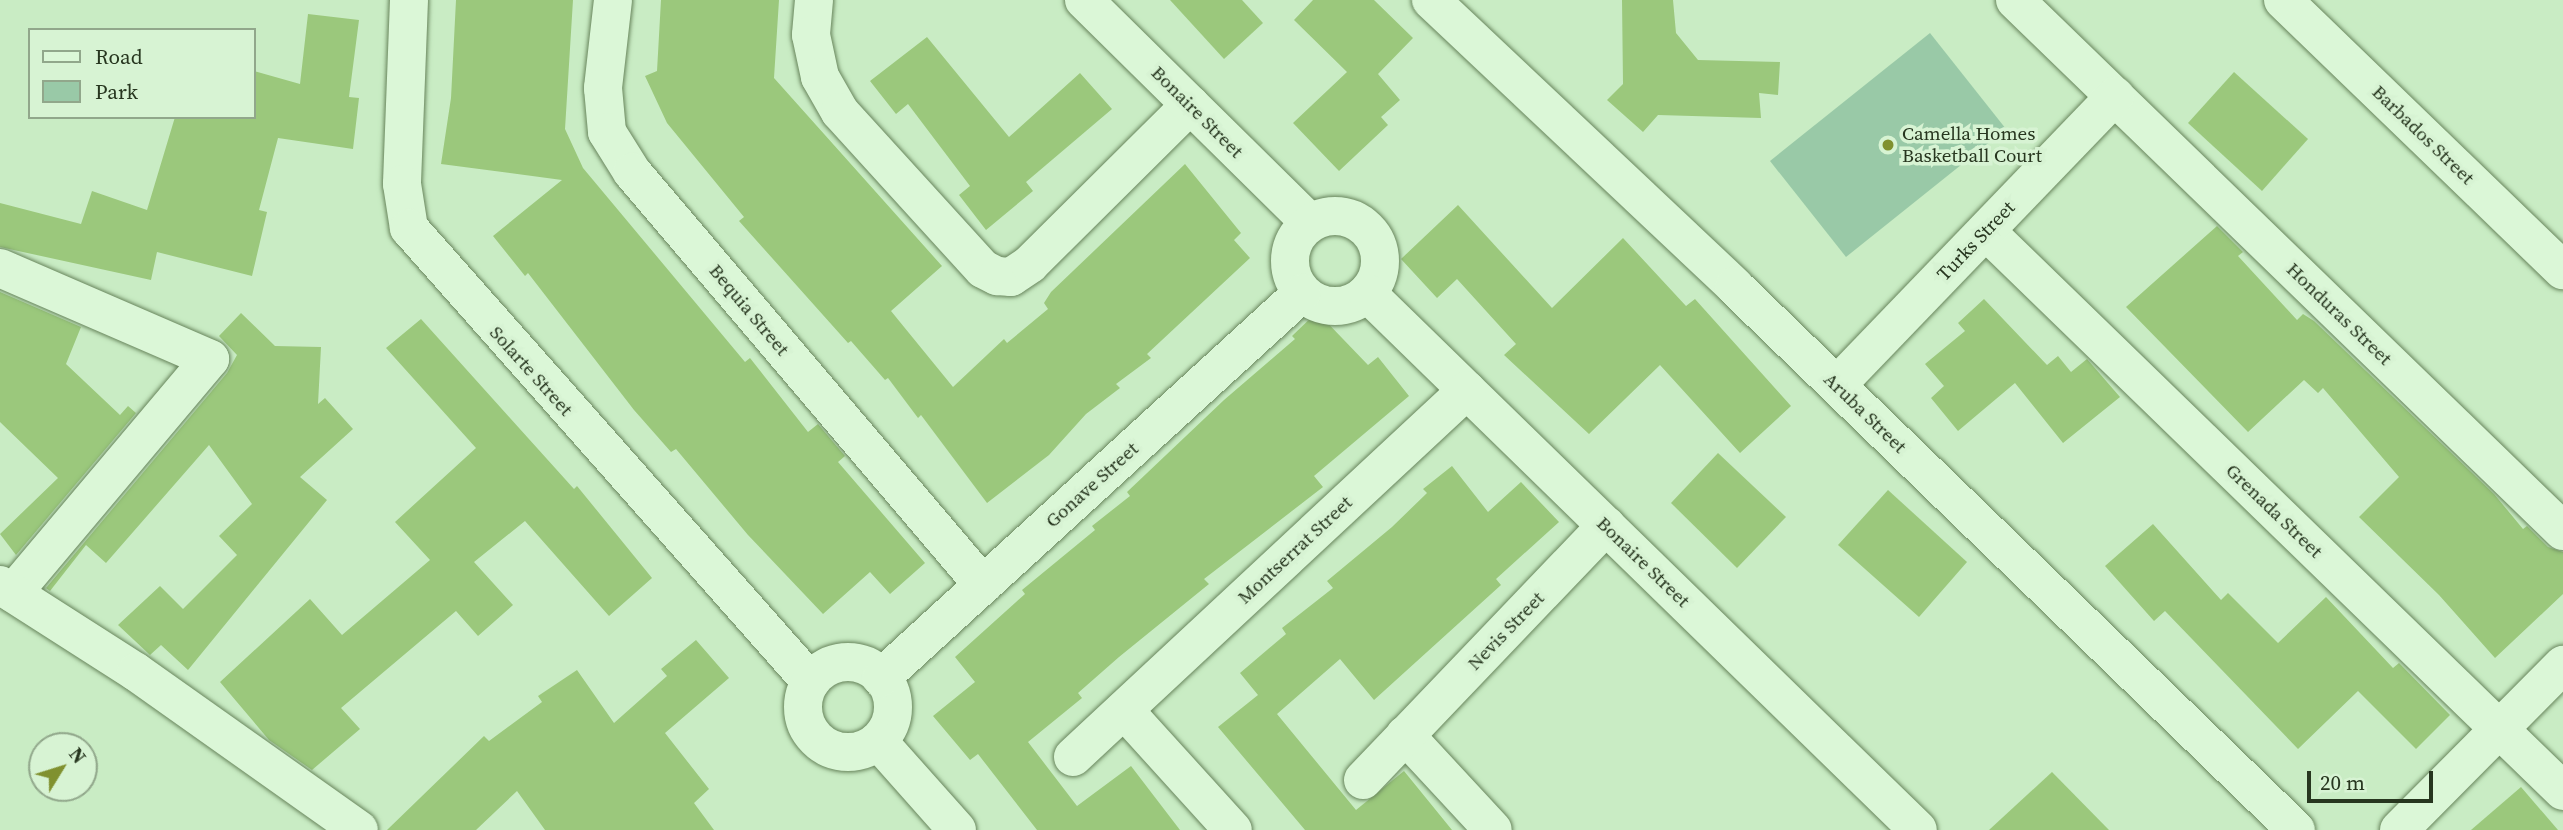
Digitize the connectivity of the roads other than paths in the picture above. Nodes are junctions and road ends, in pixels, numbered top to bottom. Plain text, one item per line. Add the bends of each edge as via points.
1 (409, 0) edge
2 (613, 0) edge
3 (814, 0) edge
4 (1084, 0) edge
5 (1431, 0) edge
6 (2015, 0) edge
7 (2283, 0) edge
8 (2115, 96) junction
9 (1189, 104) junction
10 (1310, 223) junction
11 (1986, 230) junction
12 (0, 268) edge
13 (2563, 270) edge
14 (1302, 293) junction
15 (1367, 293) junction
16 (1837, 385) junction
17 (1467, 390) junction
18 (1606, 526) junction
19 (2563, 531) edge
20 (983, 585) junction
21 (7, 589) edge
22 (2563, 665) edge
23 (881, 678) junction
24 (811, 682) junction
25 (1124, 710) junction
26 (2499, 729) junction
27 (1405, 735) junction
28 (878, 741) junction
29 (1073, 757) dead end
30 (1363, 780) dead end
31 (2563, 791) edge
32 (359, 830) edge
33 (957, 830) edge
34 (1233, 830) edge
35 (1493, 830) edge
36 (1918, 830) edge
37 (2296, 830) edge
38 (2399, 830) edge

1 - 24 street, Solarte Street via 402,184 409,228
2 - 20 street, Bequia Street via 603,88 607,132 632,172
3 - 9 street via 811,35 820,77 840,112 984,269 997,276 1012,276 1030,264
4 - 9 street, Bonaire Street
5 - 16 street, Aruba Street
6 - 8 street, Honduras Street
7 - 13 street, Barbados Street
8 - 11 street, Turks Street
8 - 19 street, Honduras Street
9 - 10 street, Bonaire Street
10 - 14 street via 1300,232 1289,256 1290,270
10 - 15 street via 1338,216 1365,227 1380,253 1381,267
11 - 16 street, Turks Street
11 - 26 street, Grenada Street
12 - 21 street via 210,359
14 - 15 street via 1313,302 1342,307
14 - 20 street, Gonave Street
15 - 17 street, Bonaire Street
16 - 37 street, Aruba Street
17 - 18 street, Bonaire Street
17 - 25 street, Montserrat Street
18 - 27 street, Nevis Street
18 - 36 street, Bonaire Street
20 - 23 street, Gonave Street
21 - 32 street via 136,672
22 - 26 street
23 - 24 street via 868,667 846,662 824,669
23 - 28 street via 892,699 892,714
24 - 28 street via 803,704 804,719 821,743 850,753
25 - 29 street, Montserrat Street
25 - 34 street
26 - 31 street, Grenada Street
26 - 38 street
27 - 30 street, Nevis Street
27 - 35 street
28 - 33 street

